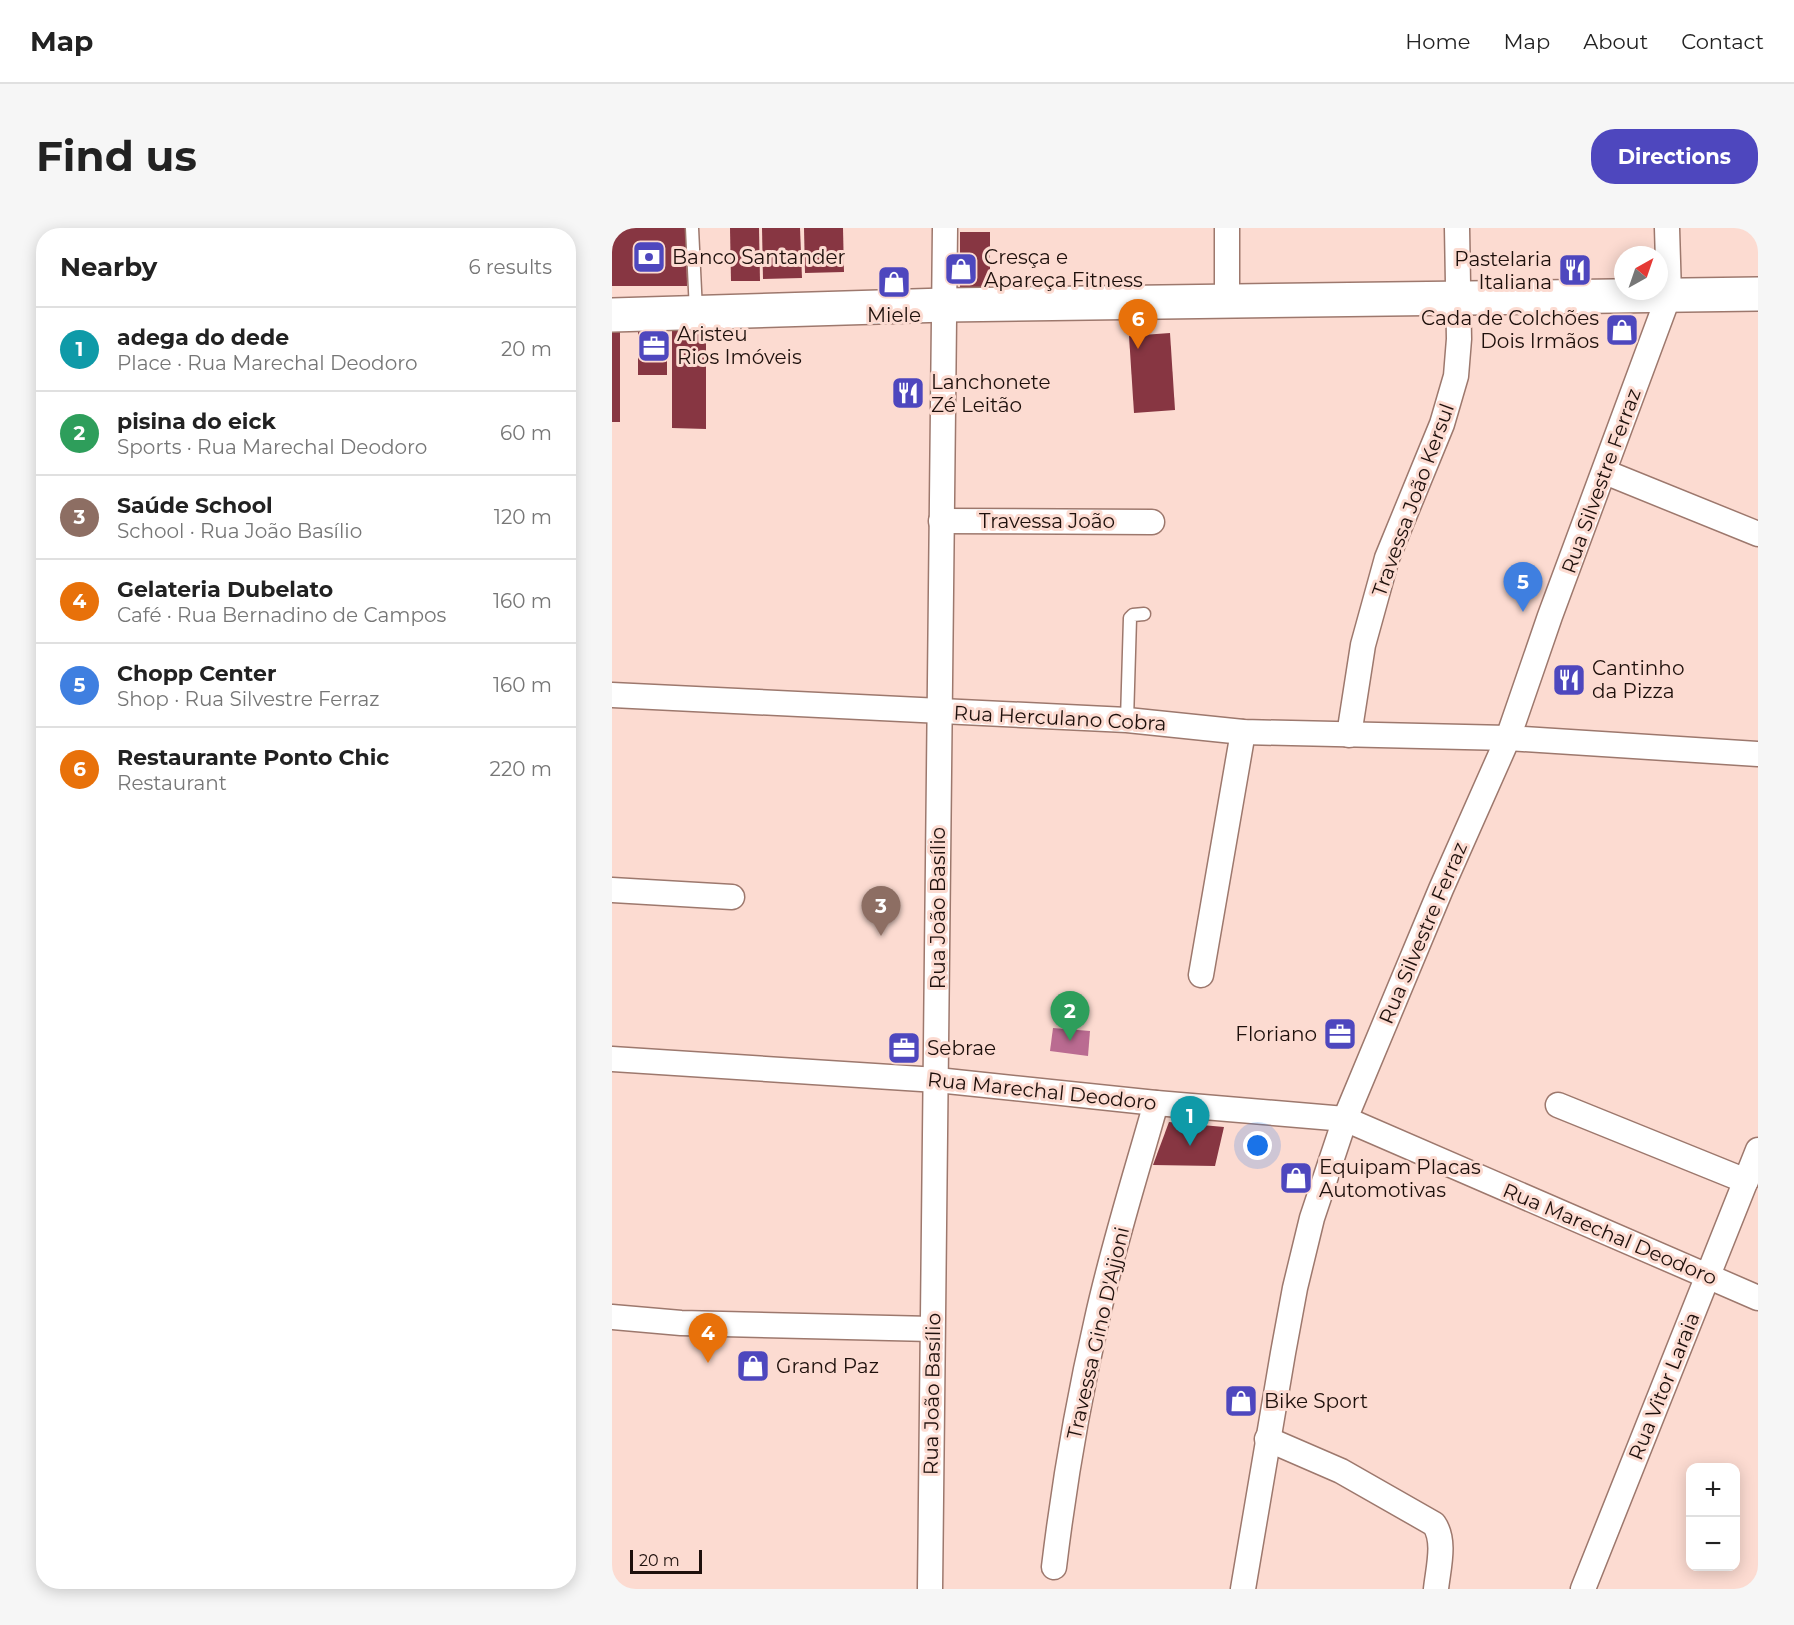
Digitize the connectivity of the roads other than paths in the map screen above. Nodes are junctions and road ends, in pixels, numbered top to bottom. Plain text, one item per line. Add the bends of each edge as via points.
1 (692, 228) edge
2 (945, 228) edge
3 (1227, 228) edge
4 (1457, 228) edge
5 (1667, 228) edge
6 (1758, 294) edge
7 (1669, 295) junction
8 (1458, 299) junction
9 (1227, 301) junction
10 (945, 305) junction
11 (696, 312) junction
12 (612, 315) edge
13 (1605, 472) junction
14 (941, 521) junction
15 (1152, 522) dead end
16 (1758, 534) edge
17 (1144, 614) dead end
18 (612, 695) edge
19 (940, 711) junction
20 (1127, 720) junction
21 (1243, 732) junction
22 (1348, 735) junction
23 (1508, 738) junction
24 (1757, 752) edge
25 (612, 890) edge
26 (732, 897) dead end
27 (1201, 975) dead end
28 (612, 1059) edge
29 (937, 1080) junction
30 (1156, 1103) junction
31 (1558, 1105) dead end
32 (1345, 1119) junction
33 (1758, 1150) edge
34 (1746, 1181) junction
35 (1708, 1276) junction
36 (1758, 1298) edge
37 (612, 1317) edge
38 (932, 1329) junction
39 (1267, 1439) junction
40 (1054, 1567) dead end
41 (930, 1589) edge
42 (1243, 1589) edge
43 (1436, 1589) edge
44 (1583, 1589) edge

1 - 11 lane
2 - 10 street, Rua João Basílio
3 - 9 street
4 - 8 street, Travessa João Kersul
5 - 7 street
6 - 7 street
7 - 8 street
7 - 13 street, Rua Silvestre Ferraz
8 - 9 street
8 - 22 street, Travessa João Kersul via 1456,376 1442,424 1387,558 1363,645
9 - 10 street
10 - 11 street
10 - 14 street, Rua João Basílio
11 - 12 street
13 - 16 street
13 - 23 street, Rua Silvestre Ferraz
14 - 15 street, Travessa João
14 - 19 street, Rua João Basílio
17 - 20 lane via 1130,618
18 - 19 street, Rua Herculano Cobra
19 - 20 street, Rua Herculano Cobra
19 - 29 street, Rua João Basílio
20 - 21 street, Rua Herculano Cobra
21 - 22 street, Rua Herculano Cobra
21 - 27 street
22 - 23 street, Rua Herculano Cobra
23 - 24 street, Rua Herculano Cobra
23 - 32 street, Rua Silvestre Ferraz
25 - 26 street
28 - 29 street, Rua Marechal Deodoro
29 - 30 street, Rua Marechal Deodoro
29 - 38 street, Rua João Basílio
30 - 32 street, Rua Marechal Deodoro
30 - 40 street, Travessa Gino D'Ajjoni via 1097,1317 1078,1405
31 - 34 street
32 - 35 street, Rua Marechal Deodoro
32 - 39 street, Rua Silvestre Ferraz via 1309,1230
33 - 34 street, Rua Vitor Laraia
34 - 35 street, Rua Vitor Laraia
35 - 36 street, Rua Marechal Deodoro
35 - 44 street, Rua Vitor Laraia
37 - 38 street via 681,1323
38 - 41 street, Rua João Basílio
39 - 42 street, Rua Silvestre Ferraz
39 - 43 street via 1341,1472 1434,1524 1440,1543

